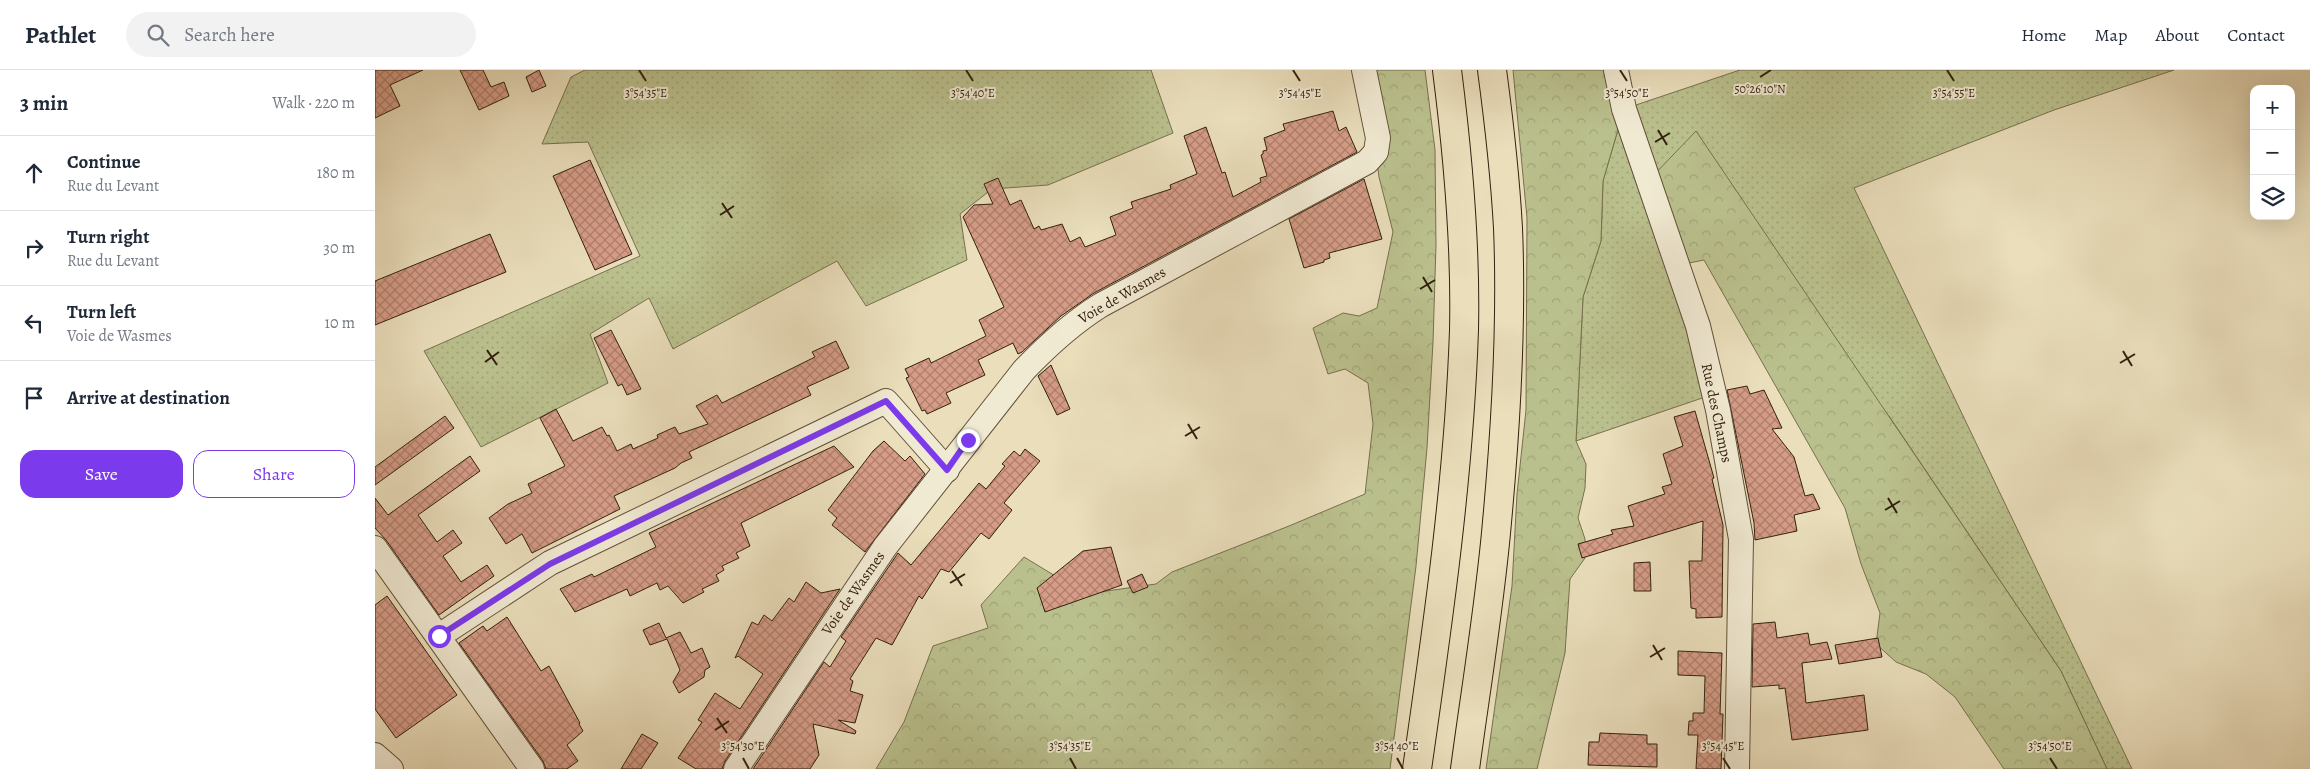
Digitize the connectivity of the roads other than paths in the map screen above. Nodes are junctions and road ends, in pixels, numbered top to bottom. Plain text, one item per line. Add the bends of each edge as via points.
1 (1364, 70) edge
2 (1447, 70) edge
3 (1492, 70) edge
4 (1616, 70) edge
5 (947, 470) junction
6 (375, 548) edge
7 (439, 636) junction
8 (375, 755) edge
9 (391, 769) edge
10 (533, 769) edge
11 (736, 769) edge
12 (1417, 769) edge
13 (1465, 769) edge
14 (1737, 769) edge

1 - 5 street, Voie de Wasmes via 1378,138 1376,152 1367,162 1075,322 1024,370
2 - 12 highway via 1462,231 1464,328 1450,523
3 - 13 highway via 1508,228 1505,407 1497,524
4 - 14 street, Rue des Champs via 1624,109 1698,326 1718,410 1741,539
5 - 7 street via 886,401 550,564
5 - 11 street, Voie de Wasmes via 856,588
6 - 7 street
7 - 10 street
8 - 9 street

